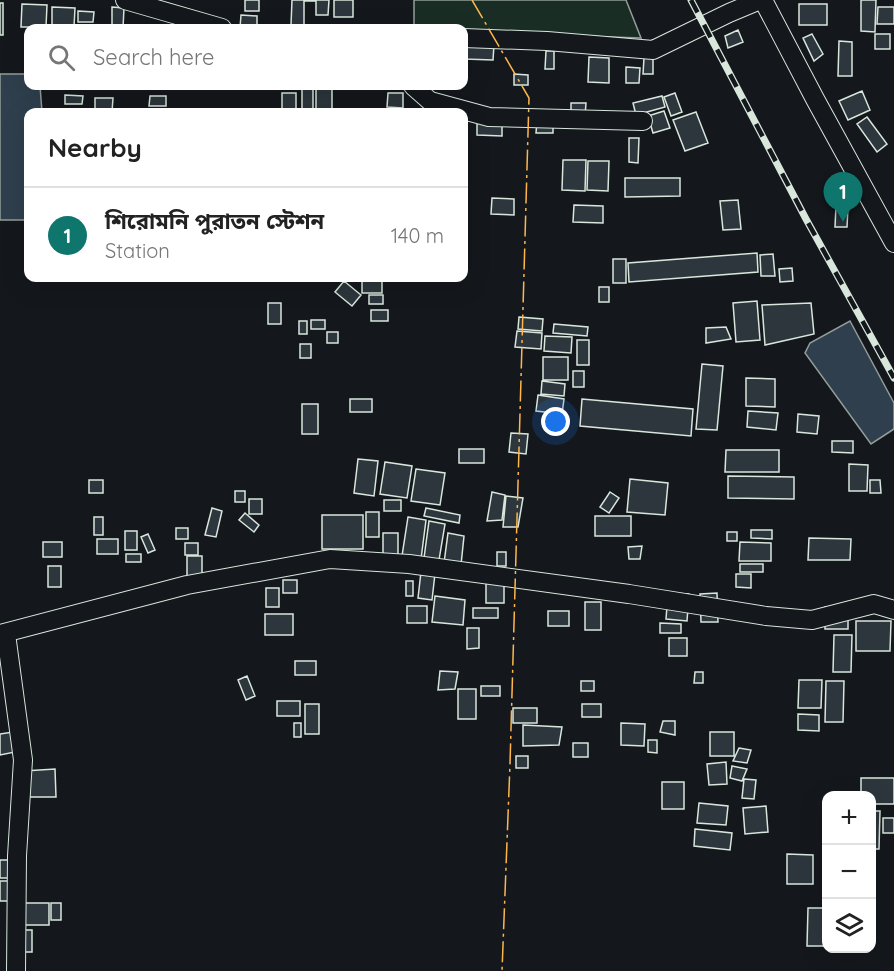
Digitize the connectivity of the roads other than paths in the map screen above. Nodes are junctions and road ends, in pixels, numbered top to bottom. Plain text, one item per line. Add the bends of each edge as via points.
1 (125, 0) edge
2 (762, 0) edge
3 (208, 24) edge
4 (468, 38) edge
5 (418, 90) edge
6 (456, 108) edge
7 (468, 111) edge
8 (643, 121) dead end
9 (894, 243) edge
10 (894, 610) edge
11 (3, 634) edge
12 (16, 971) edge

1 - 3 street
2 - 4 street via 653,50
2 - 9 street
5 - 6 street via 430,101
7 - 8 street via 489,117
10 - 11 street via 874,604 812,620 778,617 409,564 330,559 187,585
11 - 12 street via 23,760

